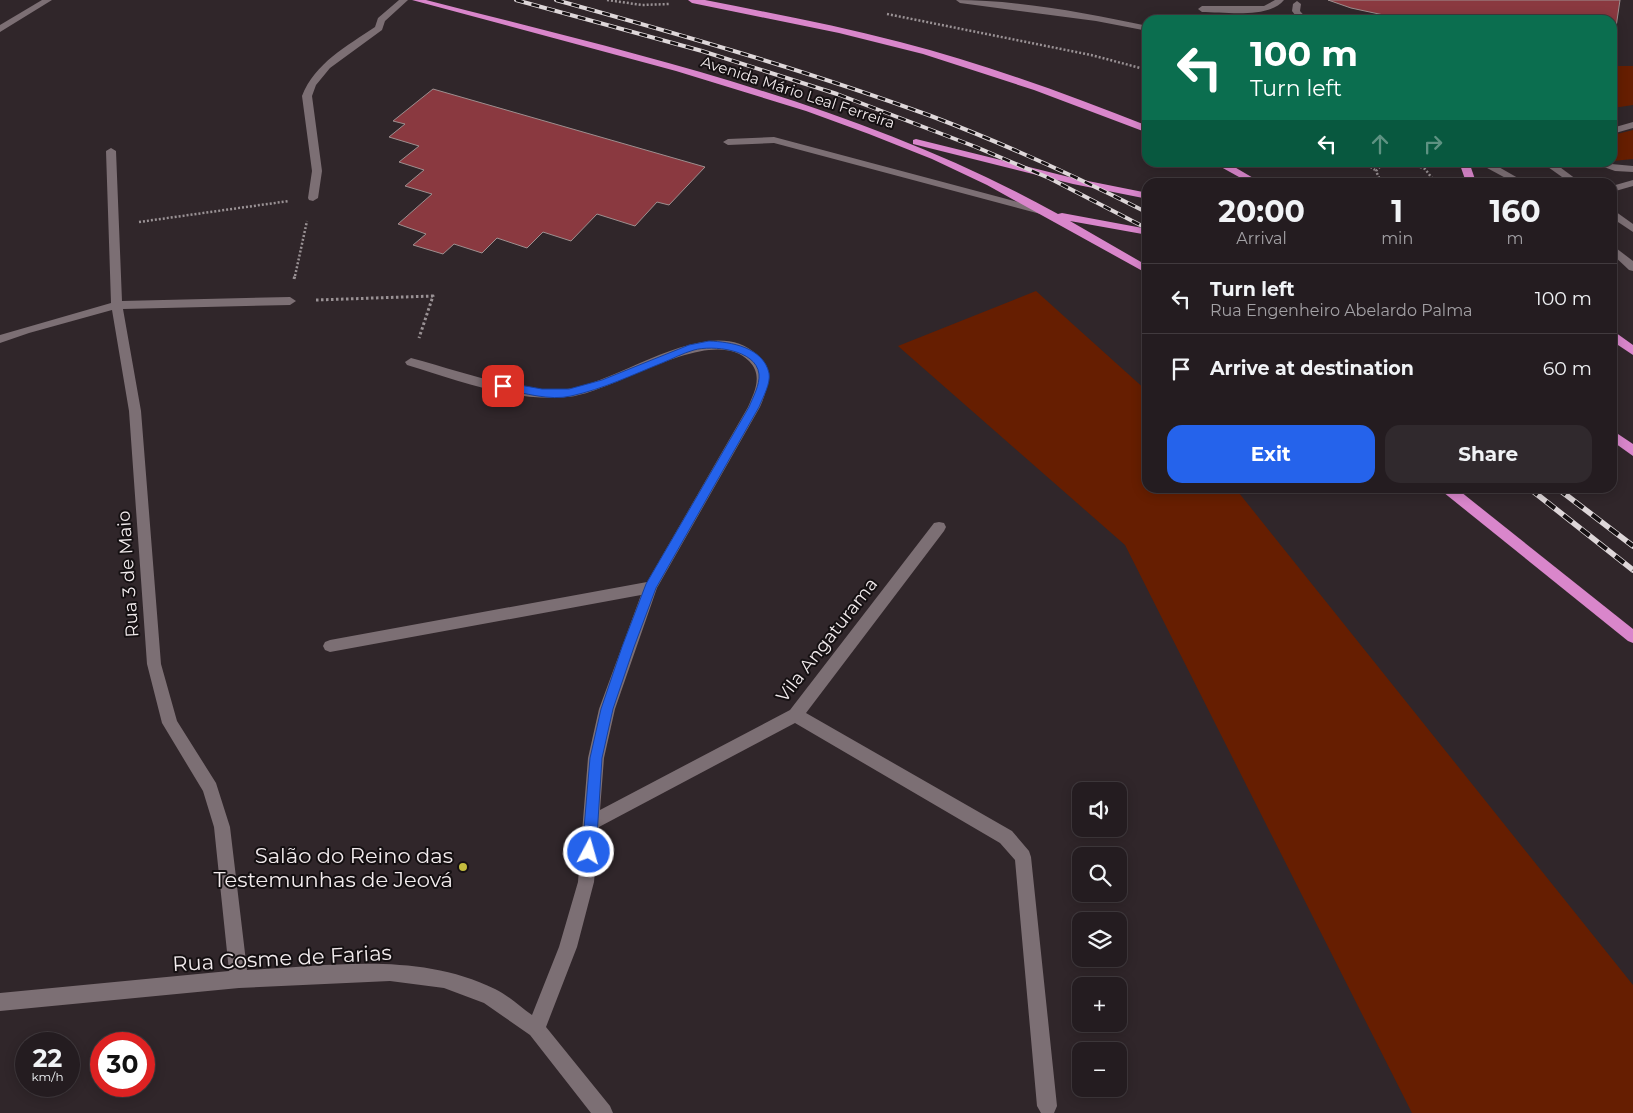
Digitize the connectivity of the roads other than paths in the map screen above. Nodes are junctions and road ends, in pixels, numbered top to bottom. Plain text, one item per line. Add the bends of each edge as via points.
1 (48, 0) edge
2 (404, 0) edge
3 (416, 0) edge
4 (692, 0) edge
5 (960, 0) edge
6 (1280, 0) edge
7 (1297, 4) dead end
8 (1202, 9) dead end
9 (1300, 15) edge
10 (1142, 28) edge
11 (0, 29) edge
12 (1633, 125) edge
13 (1617, 126) edge
14 (1142, 128) edge
15 (866, 129) junction
16 (1617, 130) edge
17 (728, 142) dead end
18 (111, 151) dead end
19 (1226, 167) edge
20 (1491, 167) edge
21 (1553, 167) edge
22 (1612, 167) edge
23 (1633, 169) edge
24 (1247, 178) edge
25 (1512, 178) edge
26 (1569, 178) edge
27 (1633, 183) edge
28 (1617, 188) edge
29 (1142, 195) edge
30 (313, 198) road end
31 (1054, 215) junction
32 (1617, 216) edge
33 (1633, 229) edge
34 (1142, 231) edge
35 (1617, 253) edge
36 (1142, 267) edge
37 (1633, 267) edge
38 (290, 300) road end
39 (117, 305) junction
40 (1617, 338) edge
41 (0, 339) edge
42 (1633, 351) edge
43 (411, 362) road end
44 (1617, 438) edge
45 (1633, 451) edge
46 (1454, 493) edge
47 (939, 527) dead end
48 (650, 587) junction
49 (1633, 637) edge
50 (330, 646) dead end
51 (795, 715) junction
52 (592, 822) junction
53 (239, 979) junction
54 (0, 1002) edge
55 (536, 1029) junction
56 (1047, 1106) dead end
57 (603, 1113) edge

1 - 11 street
2 - 30 street via 381,20 379,28 334,60 310,86 307,96 317,171
3 - 15 highway, Avenida Mário Leal Ferreira via 671,68
4 - 14 highway via 924,51 1019,81
5 - 10 street via 1096,18
6 - 8 street via 1266,9
7 - 9 street via 1296,11
12 - 13 street
12 - 16 street
15 - 29 highway via 1073,181
15 - 31 highway, Avenida Mário Leal Ferreira via 954,166
17 - 31 lane via 774,140
18 - 39 street, Rua 3 de Maio
19 - 24 highway
20 - 25 street
21 - 26 street
22 - 23 street
27 - 28 street
31 - 34 highway
31 - 36 highway, Avenida Mário Leal Ferreira
32 - 33 street
35 - 37 street
38 - 39 street
39 - 41 street
39 - 53 street, Rua 3 de Maio via 135,411 154,664 170,723 210,788 222,828
40 - 42 highway
43 - 48 street via 518,389 569,393 692,347 727,345 753,357 764,373 754,407
44 - 45 highway
46 - 49 highway
47 - 51 street, Vila Angaturama
48 - 50 street
48 - 52 street via 607,709 596,758
51 - 52 street, Vila Angaturama
51 - 56 street via 1006,838 1024,857
52 - 55 street via 586,882 571,938
53 - 54 street, Rua Cosme de Farias
53 - 55 street, Rua Cosme de Farias via 390,972 444,979 490,996
55 - 57 street, Rua Cosme de Farias

